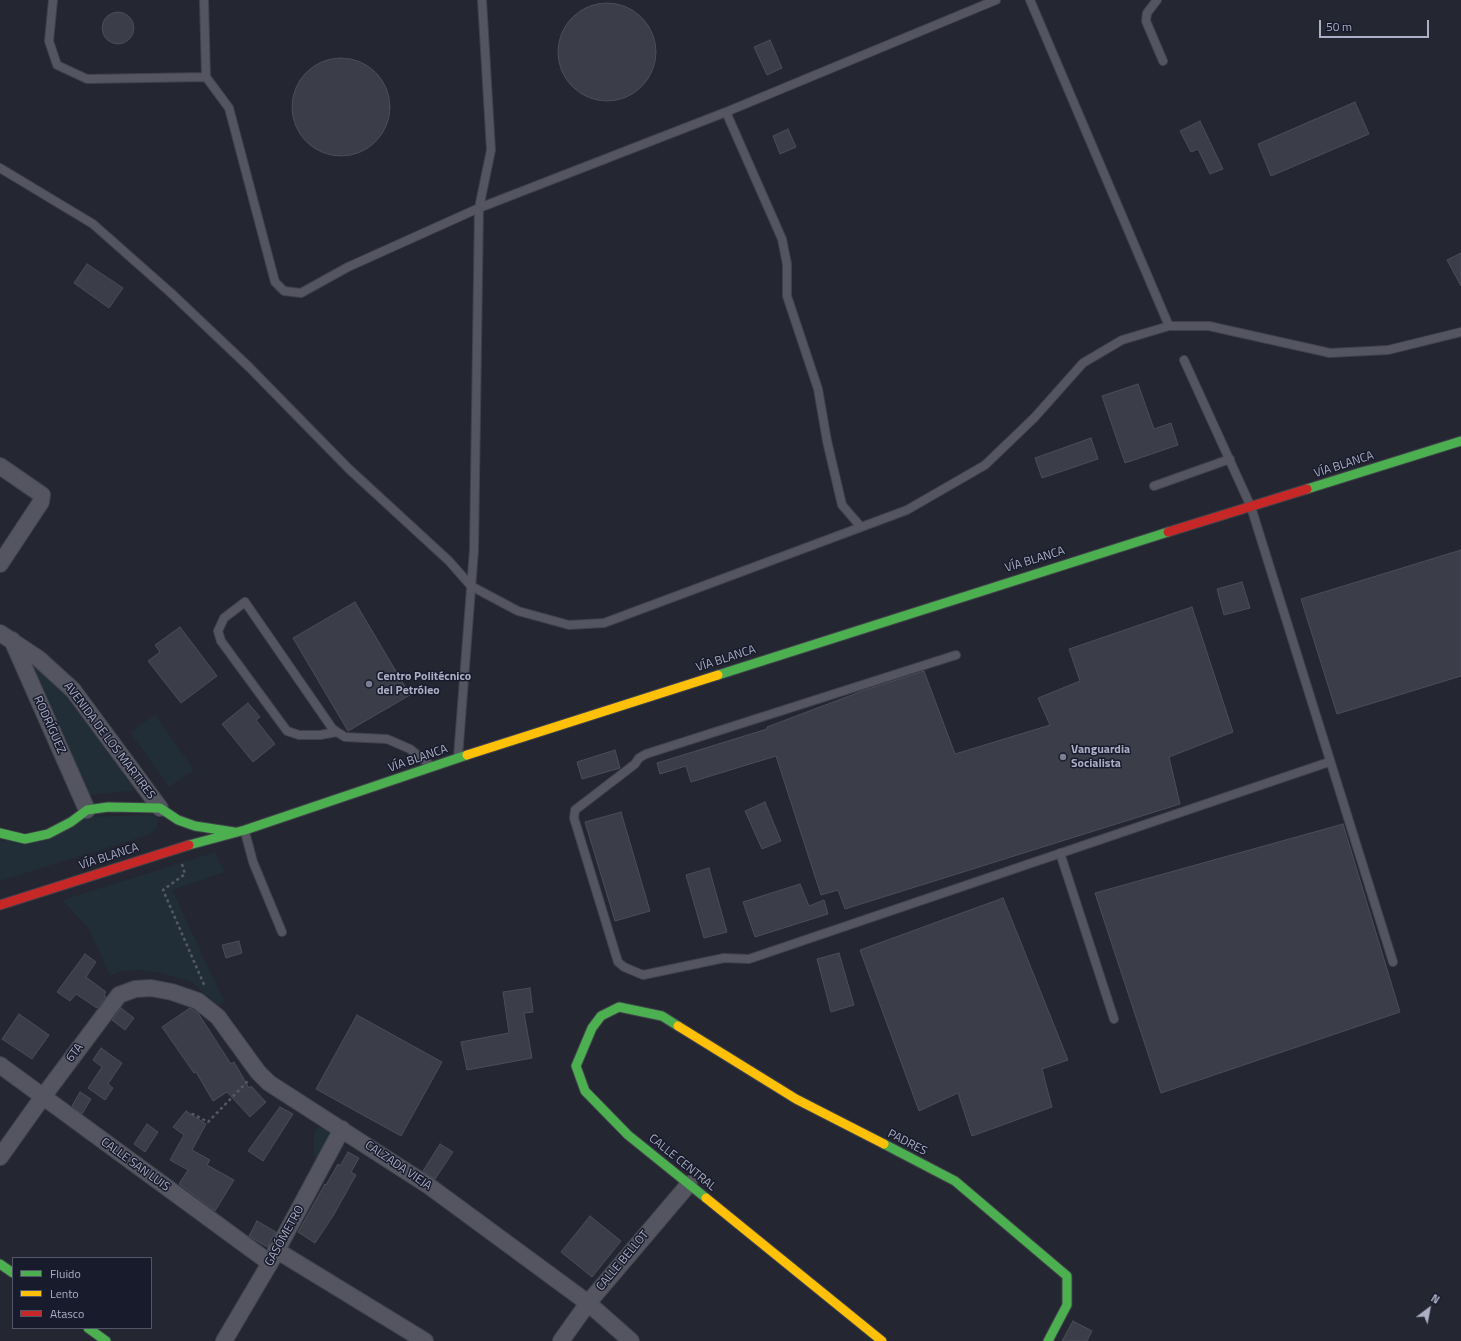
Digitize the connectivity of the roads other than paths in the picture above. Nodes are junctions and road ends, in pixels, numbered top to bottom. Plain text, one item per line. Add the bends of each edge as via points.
1 (53, 0) edge
2 (204, 0) edge
3 (482, 0) edge
4 (996, 0) edge
5 (1030, 0) edge
6 (1157, 0) edge
7 (1163, 61) dead end
8 (206, 76) junction
9 (726, 112) junction
10 (0, 168) edge
11 (479, 208) junction
12 (1169, 326) junction
13 (1461, 332) edge
14 (1184, 360) dead end
15 (1461, 440) edge
16 (1230, 459) junction
17 (0, 466) edge
18 (1154, 486) dead end
19 (1251, 507) junction
20 (861, 527) junction
21 (0, 564) edge
22 (471, 586) junction
23 (6, 636) edge
24 (956, 655) dead end
25 (337, 732) junction
26 (458, 758) junction
27 (1329, 762) junction
28 (432, 767) junction
29 (160, 808) junction
30 (87, 810) junction
31 (170, 828) dead end
32 (244, 830) junction
33 (234, 832) junction
34 (0, 833) edge
35 (1060, 853) junction
36 (0, 905) edge
37 (282, 932) dead end
38 (1393, 962) dead end
39 (172, 992) joint
40 (662, 1016) joint
41 (1114, 1019) dead end
42 (0, 1065) edge
43 (42, 1098) junction
44 (342, 1129) junction
45 (0, 1157) edge
46 (689, 1184) junction
47 (273, 1257) junction
48 (0, 1264) edge
49 (12, 1273) edge
50 (588, 1303) junction
51 (89, 1329) edge
52 (104, 1340) edge
53 (224, 1341) edge
54 (425, 1341) edge
55 (560, 1341) edge
56 (631, 1341) edge
57 (882, 1341) edge
58 (1048, 1341) edge

1 - 8 lane via 49,41 57,65 87,79
2 - 8 lane
3 - 11 lane via 491,150
4 - 9 lane
5 - 12 lane
6 - 7 lane via 1147,13 1146,21
8 - 11 lane via 230,108 275,282 284,291 300,293 348,267
9 - 11 lane
9 - 20 lane via 782,239 787,264 787,296 818,389 826,441 842,505
10 - 22 lane via 93,224 171,293 249,367 349,469 449,561
11 - 22 lane via 474,550
12 - 13 lane via 1209,326 1330,353 1388,350
12 - 20 lane via 1122,340 1083,364 1034,418 985,466 907,510
14 - 16 lane
15 - 19 main road, VÍA BLANCA
16 - 18 lane
16 - 19 lane
17 - 21 street via 42,494 41,502
19 - 26 main road, VÍA BLANCA via 1006,582
19 - 27 lane
20 - 22 lane via 604,623 569,625 518,611
22 - 26 lane
23 - 29 street, AVENIDA DE LOS MARTIRES via 39,659 73,690
23 - 30 street, RODRÍGUEZ
24 - 35 lane via 646,754 575,810 574,818 618,962 643,975 724,958 749,959
25 - 25 lane via 245,602 224,618 218,631 221,641 281,726 286,731 299,734 320,736
25 - 28 lane via 345,737 386,739 410,749
26 - 28 main road, VÍA BLANCA
27 - 35 lane
27 - 38 lane
28 - 32 main road, VÍA BLANCA
29 - 30 main road via 108,807
29 - 31 main road
29 - 33 main road via 178,820 195,826
30 - 34 main road via 48,834 25,839
32 - 33 main road, VÍA BLANCA
32 - 37 lane via 253,862
33 - 36 main road, VÍA BLANCA via 175,845
35 - 41 lane
39 - 43 street, 6TA via 151,988 135,989 119,995
39 - 44 street, CALZADA VIEJA via 198,1001 218,1017 268,1083
40 - 46 main road, CALLE CENTRAL via 619,1007 602,1016 592,1028 576,1066 585,1091 628,1135
40 - 58 main road, PADRES via 796,1099 955,1181 1067,1276 1067,1304
42 - 43 street, CALLE SAN LUIS
43 - 45 street, 6TA
43 - 47 street, CALLE SAN LUIS
44 - 47 street, GASÓMETRO
44 - 50 street, CALZADA VIEJA via 429,1186
46 - 50 street, CALLE BELLOT
46 - 57 main road, CALLE CENTRAL
47 - 53 street, GASÓMETRO
47 - 54 street, CALLE SAN LUIS
48 - 49 main road
50 - 55 street, CALLE BELLOT
50 - 56 street, CALZADA VIEJA
51 - 52 main road

